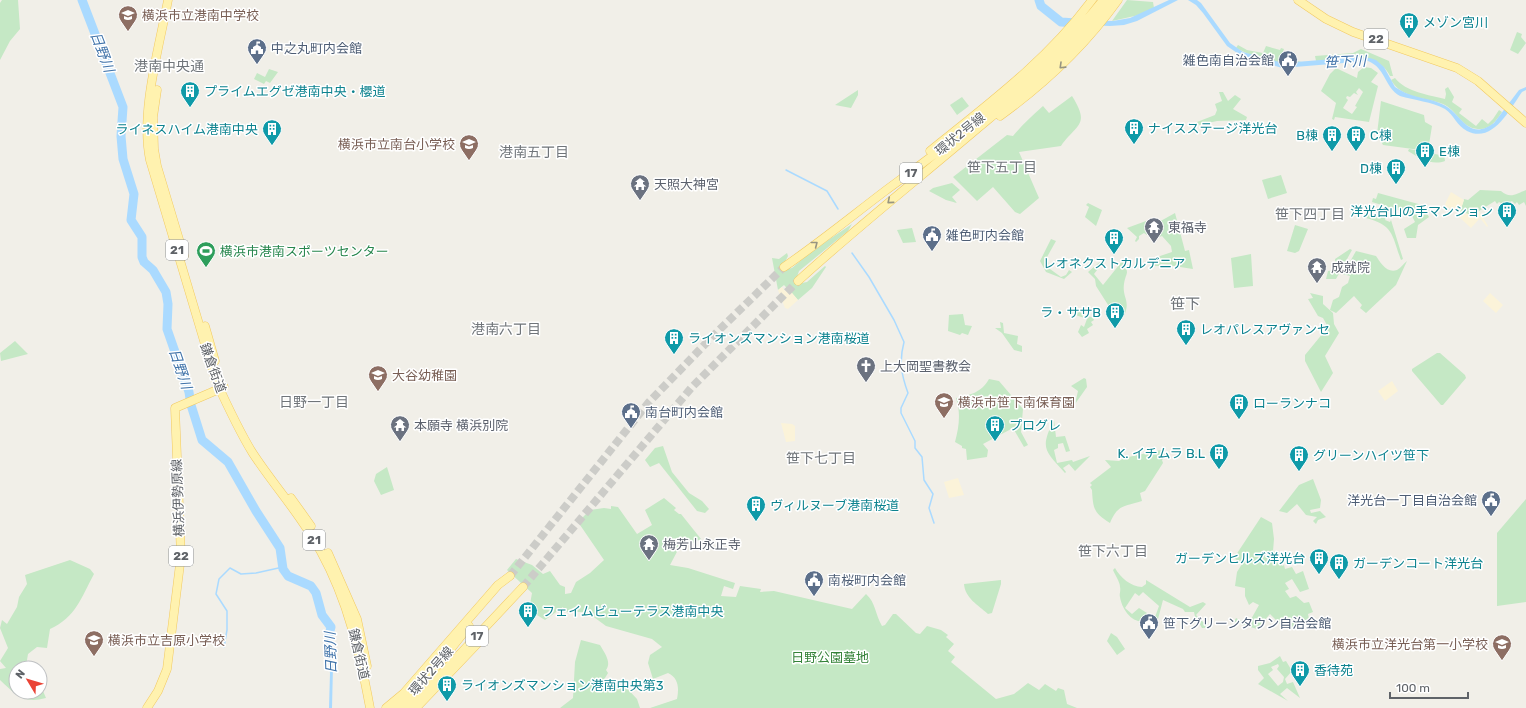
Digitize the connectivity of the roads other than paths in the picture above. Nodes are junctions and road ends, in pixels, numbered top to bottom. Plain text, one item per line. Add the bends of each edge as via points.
1 (168, 0) edge
2 (173, 0) edge
3 (1092, 0) edge
4 (1103, 0) edge
5 (1111, 0) edge
6 (1118, 0) edge
7 (1298, 0) edge
8 (1036, 75) junction
9 (1526, 122) edge
10 (959, 146) junction
11 (895, 184) junction
12 (784, 267) tunnel mouth
13 (798, 282) tunnel mouth
14 (222, 388) junction
15 (428, 682) junction
16 (147, 708) edge
17 (370, 708) edge
18 (375, 708) edge
19 (386, 708) edge
20 (396, 708) edge
21 (406, 708) edge
22 (416, 708) edge

1 - 14 main road, 鎌倉街道 / 21 via 147,117 147,143 204,343
2 - 14 main road, 鎌倉街道 / 21 via 159,77 154,117 154,149
3 - 11 main road, 17 via 1062,36 1019,77 900,176
4 - 8 main road, 環状2号線 / 17
5 - 8 main road, 環状2号線 / 17 via 1080,37
6 -> 10 main road, 環状2号線 / 17 via 1090,38 1033,92
7 - 9 main road, 22 via 1326,19 1353,32 1457,68 1478,81
8 - 10 main road, 環状2号線 / 17
8 - 11 main road, 環状2号線 / 17
10 -> 13 main road, 環状2号線 / 17 via 888,203
12 -> 11 main road, 環状2号線 / 17
14 - 16 main road, 横浜伊勢原線 / 22 via 175,408 181,556 167,669 158,691
14 - 17 main road, 鎌倉街道 / 21 via 252,451 311,535 332,574 351,620
14 - 18 main road, 鎌倉街道 / 21 via 245,430 315,531 338,572 357,619
15 - 19 main road, 環状2号線 / 17 via 510,576 489,596 404,693
15 - 20 main road, 環状2号線 / 17
15 - 21 main road, 環状2号線 / 17
15 - 22 main road, 環状2号線 / 17 via 523,587 512,604 462,661

